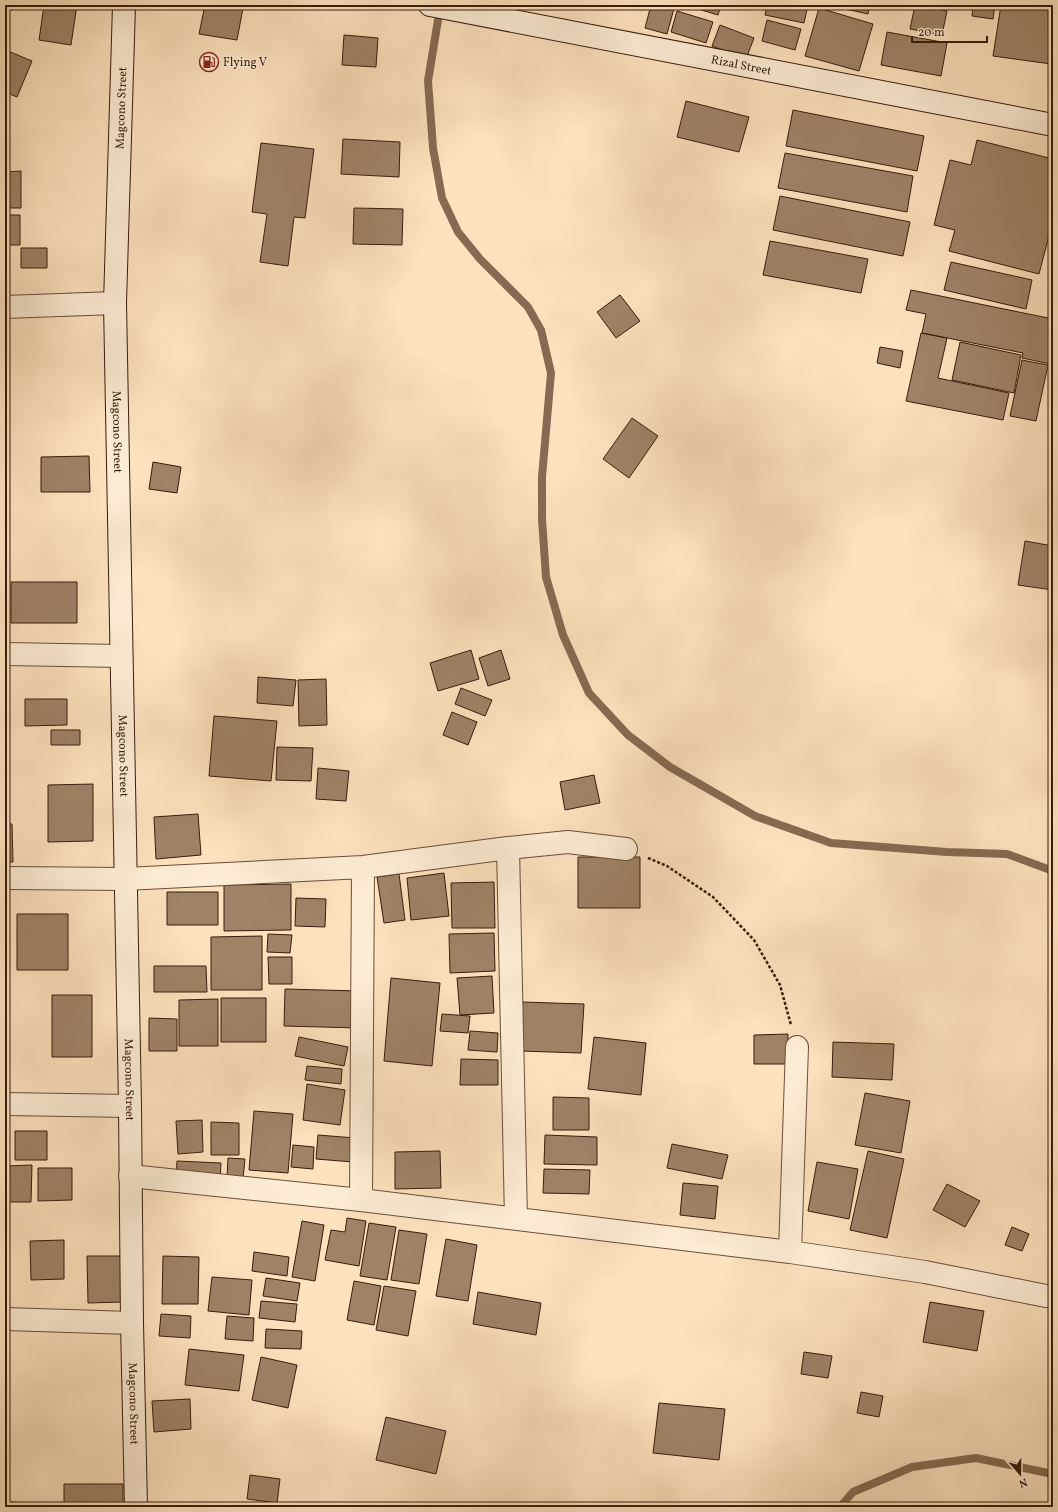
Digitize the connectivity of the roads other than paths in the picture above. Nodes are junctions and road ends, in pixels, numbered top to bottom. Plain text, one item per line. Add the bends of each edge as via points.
1 (124, 5) edge
2 (430, 5) edge
3 (500, 11) edge
4 (1053, 125) edge
5 (115, 303) junction
6 (5, 307) edge
7 (5, 654) edge
8 (121, 656) junction
9 (508, 848) junction
10 (626, 849) road end
11 (363, 867) junction
12 (5, 878) edge
13 (125, 879) junction
14 (797, 1047) road end
15 (5, 1104) edge
16 (130, 1106) junction
17 (130, 1176) junction
18 (361, 1200) junction
19 (516, 1219) junction
20 (790, 1252) junction
21 (1046, 1296) dead end
22 (5, 1319) edge
23 (132, 1322) junction
24 (136, 1507) edge

1 - 5 street, Magcono Street
2 - 3 street, Rizal Street
3 - 4 street, Rizal Street
5 - 6 street
5 - 8 street, Magcono Street
7 - 8 street
8 - 13 street, Magcono Street
9 - 10 street via 568,842
9 - 11 street
9 - 19 street
11 - 13 street
11 - 18 street
12 - 13 street
13 - 16 street, Magcono Street
14 - 20 street
15 - 16 street
16 - 17 street, Magcono Street
17 - 18 street
17 - 23 street, Magcono Street
18 - 19 street
19 - 20 street
20 - 21 street via 925,1272
22 - 23 street
23 - 24 street, Magcono Street

